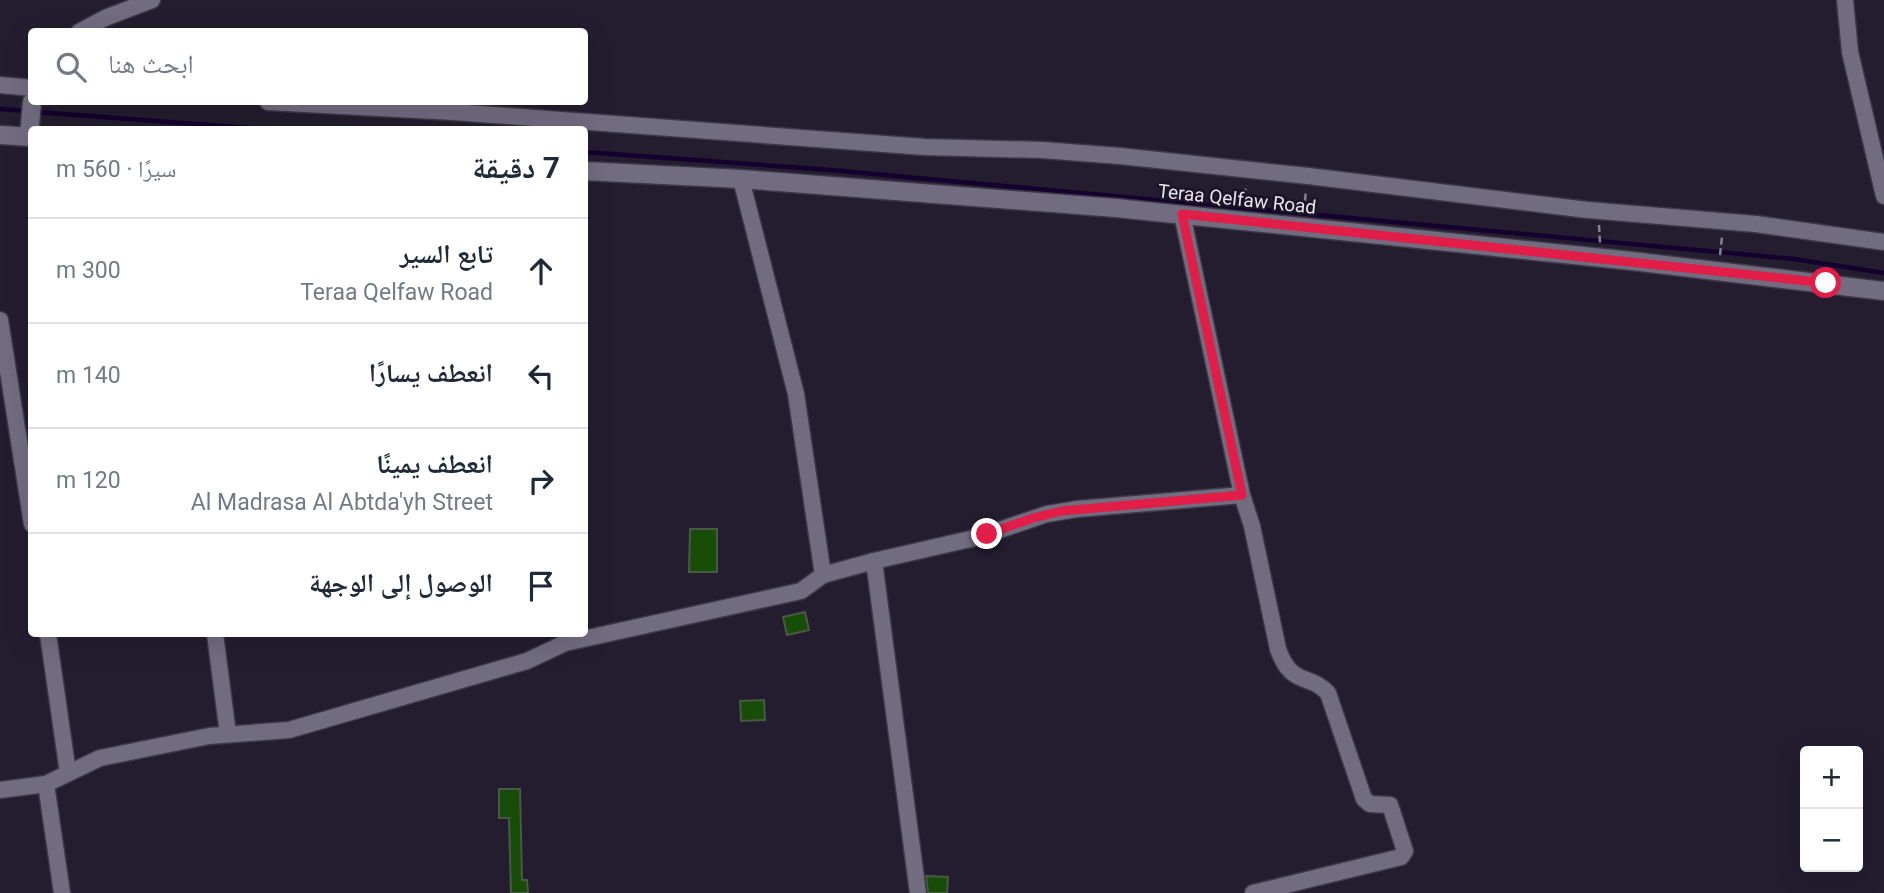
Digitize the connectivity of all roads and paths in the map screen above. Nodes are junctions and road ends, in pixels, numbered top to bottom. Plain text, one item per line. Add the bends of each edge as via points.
1 (152, 0) edge
2 (1845, 0) edge
3 (86, 28) edge
4 (0, 85) edge
5 (28, 88) edge
6 (32, 105) edge
7 (330, 105) edge
8 (31, 126) edge
9 (0, 135) edge
10 (28, 136) edge
11 (588, 171) edge
12 (741, 179) junction
13 (1246, 186) dead end
14 (1306, 190) dead end
15 (1884, 196) edge
16 (1244, 213) dead end
17 (1182, 214) junction
18 (1303, 216) dead end
19 (1599, 222) dead end
20 (1722, 235) dead end
21 (1884, 242) edge
22 (1600, 250) dead end
23 (1720, 258) dead end
24 (1884, 291) edge
25 (0, 320) edge
26 (1242, 495) junction
27 (28, 498) edge
28 (874, 561) junction
29 (823, 575) junction
30 (48, 637) edge
31 (215, 637) edge
32 (228, 734) junction
33 (68, 773) junction
34 (46, 783) junction
35 (0, 790) edge
36 (62, 893) edge
37 (918, 893) edge
38 (1253, 893) edge

1 - 3 street
2 - 15 street via 1850,52
4 - 5 street
6 - 8 street
7 - 21 street via 1107,155 1588,210 1756,224
9 - 10 street
11 - 12 street, Teraa Qelfaw Road
12 - 17 street, Teraa Qelfaw Road
12 - 29 street via 796,394
13 - 16 path
14 - 18 path
17 - 24 street, Teraa Qelfaw Road
17 - 26 street
19 - 22 path
20 - 23 path
25 - 27 street
26 - 28 street via 1062,511 979,537
26 - 38 street via 1282,661 1301,680 1328,693 1364,799 1370,804 1390,805 1405,851 1401,857
28 - 29 street
28 - 37 street
29 - 32 street via 801,591 565,643 527,661 289,730
30 - 33 street
31 - 32 street
32 - 33 street via 100,758
33 - 34 street
34 - 35 street
34 - 36 street

